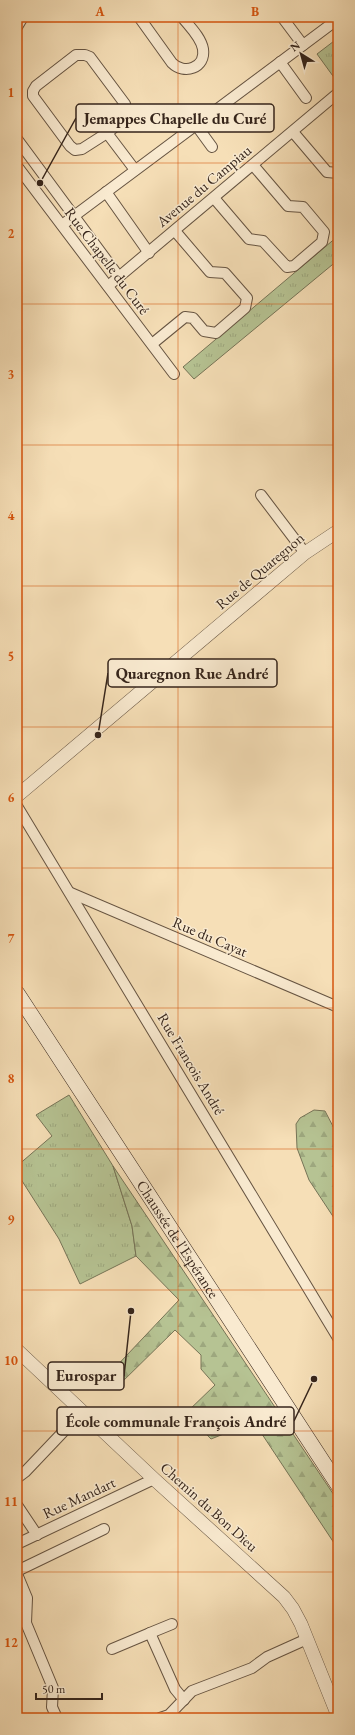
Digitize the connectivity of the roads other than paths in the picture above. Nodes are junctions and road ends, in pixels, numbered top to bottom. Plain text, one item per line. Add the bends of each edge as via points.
1 (23, 17) edge
2 (139, 17) edge
3 (182, 17) edge
4 (282, 17) edge
5 (338, 19) edge
6 (17, 27) edge
7 (303, 45) junction
8 (280, 62) junction
9 (306, 98) dead end
10 (336, 99) edge
11 (196, 125) junction
12 (293, 132) junction
13 (107, 133) junction
14 (17, 139) edge
15 (212, 147) dead end
16 (253, 165) junction
17 (17, 166) edge
18 (135, 170) junction
19 (338, 173) edge
20 (106, 192) junction
21 (214, 198) junction
22 (74, 216) junction
23 (62, 225) junction
24 (175, 231) junction
25 (149, 252) junction
26 (119, 277) junction
27 (108, 286) junction
28 (152, 344) junction
29 (174, 374) dead end
30 (261, 495) dead end
31 (338, 531) edge
32 (305, 553) junction
33 (17, 796) edge
34 (17, 806) edge
35 (71, 894) junction
36 (17, 993) edge
37 (338, 1007) edge
38 (338, 1338) edge
39 (17, 1350) edge
40 (82, 1412) junction
41 (17, 1478) edge
42 (154, 1479) junction
43 (338, 1485) edge
44 (17, 1505) edge
45 (104, 1530) dead end
46 (37, 1535) junction
47 (17, 1544) edge
48 (17, 1571) edge
49 (17, 1574) edge
50 (172, 1624) dead end
51 (150, 1634) junction
52 (307, 1639) junction
53 (112, 1649) dead end
54 (184, 1700) junction
55 (338, 1716) edge
56 (57, 1718) edge
57 (160, 1718) edge

1 - 6 street
2 - 3 street via 172,63 186,70 199,64 203,48
4 - 7 street
5 - 7 street
7 - 8 street
8 - 9 street
8 - 11 street
10 - 12 street, Avenue du Campiau
11 - 15 street
11 - 18 street
12 - 16 street, Avenue du Campiau
12 - 19 street via 327,172
13 - 13 street via 123,120 127,112 125,104 90,57 85,54 76,55 36,86 33,96 75,150 82,149
13 - 18 street
14 - 22 street
16 - 21 street, Avenue du Campiau
16 - 21 street via 288,206 303,207 324,232 322,242 294,266 286,267 264,241 249,239
17 - 23 street, Rue Chapelle du Curé
18 - 20 street
20 - 22 street
20 - 25 street
21 - 24 street, Avenue du Campiau
22 - 23 street
22 - 26 street
23 - 27 street, Rue Chapelle du Curé
24 - 25 street, Avenue du Campiau
24 - 28 street via 210,272 225,273 246,298 244,308 216,333 204,331 193,318 185,317
25 - 26 street, Avenue du Campiau
26 - 27 street, Avenue du Campiau
27 - 28 street, Rue Chapelle du Curé
28 - 29 street, Rue Chapelle du Curé
30 - 32 street
31 - 32 street, Rue de Quaregnon
32 - 33 street, Rue de Quaregnon
34 - 35 street, Rue Francois André
35 - 37 street, Rue du Cayat
35 - 38 street, Rue Francois André
36 - 43 main road, Chaussée de l'Espérance
39 - 40 street, Chemin du Bon Dieu
40 - 41 street
40 - 42 street, Chemin du Bon Dieu
42 - 46 street, Rue Mandart
42 - 52 street, Chemin du Bon Dieu via 284,1597 293,1609
44 - 46 street
45 - 48 street
46 - 47 street, Rue Mandart
49 - 56 street via 27,1598 26,1623 53,1688 52,1707
50 - 51 street
51 - 53 street
51 - 54 street via 175,1689
52 - 54 street via 267,1657 252,1668 192,1691
52 - 55 street, Chemin du Bon Dieu
54 - 57 street via 169,1714

